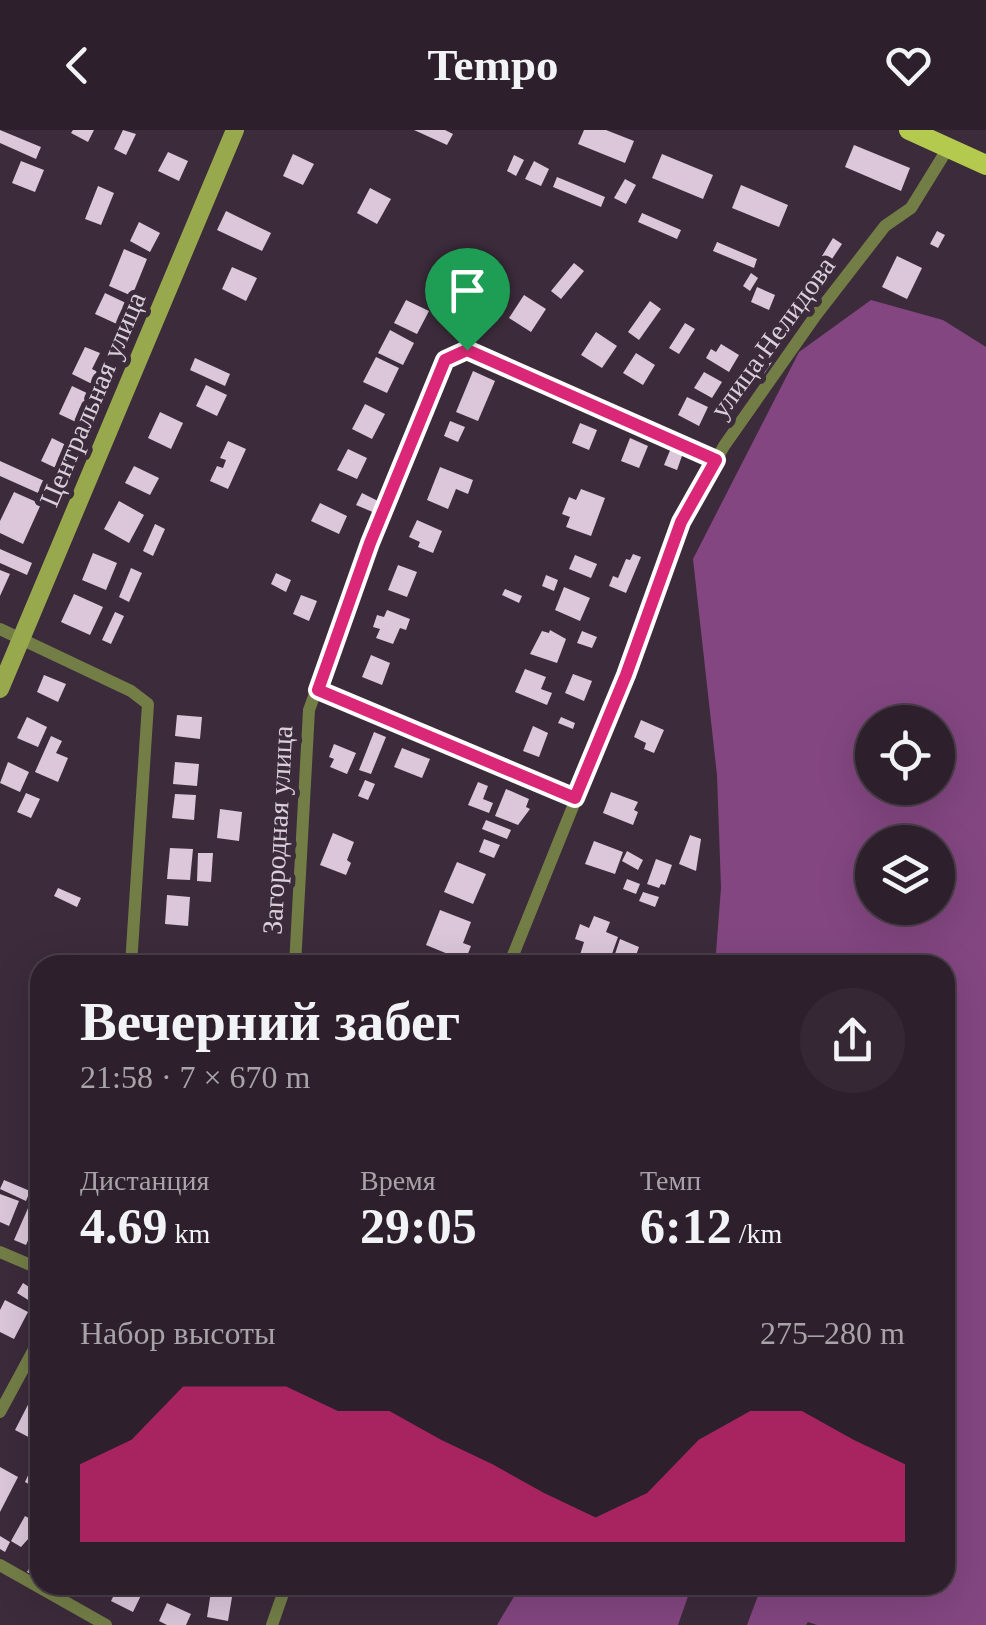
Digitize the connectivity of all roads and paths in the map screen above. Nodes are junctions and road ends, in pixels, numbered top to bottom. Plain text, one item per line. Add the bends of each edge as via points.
1 (234, 130) edge
2 (909, 130) edge
3 (948, 148) junction
4 (986, 165) edge
5 (716, 460) junction
6 (0, 629) edge
7 (21, 638) junction
8 (0, 689) edge
9 (318, 690) junction
10 (575, 798) junction
11 (131, 955) edge
12 (296, 955) edge
13 (513, 955) edge
14 (0, 1252) edge
15 (30, 1265) edge
16 (30, 1356) edge
17 (0, 1412) edge
18 (0, 1567) edge
19 (30, 1584) edge
20 (50, 1595) edge
21 (282, 1595) edge
22 (103, 1625) edge
23 (272, 1625) edge

1 - 7 street, Центральная улица
2 - 3 main road
3 - 4 main road
3 - 5 street, улица Нелидова via 910,208 885,226 816,314
5 - 9 street, Загородная улица via 467,350 445,360
5 - 10 street, улица Нелидова via 681,522
6 - 7 street
7 - 8 street, Центральная улица
7 - 11 street via 148,704
9 - 10 street
9 - 12 street, Загородная улица via 309,710
10 - 13 street, улица Нелидова
14 - 15 street
16 - 17 street
18 - 19 street
20 - 22 street
21 - 23 street

